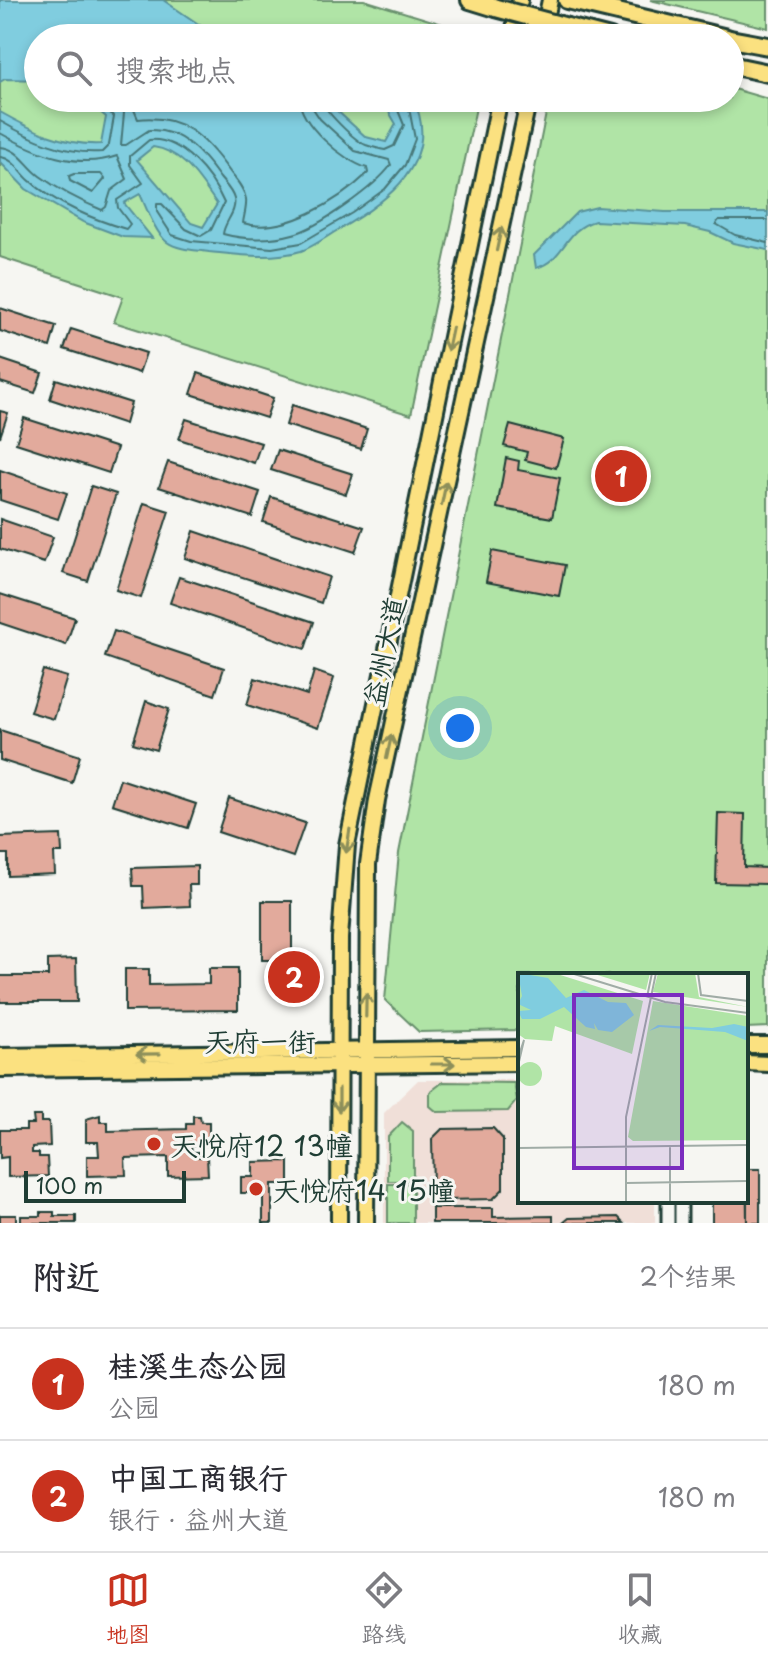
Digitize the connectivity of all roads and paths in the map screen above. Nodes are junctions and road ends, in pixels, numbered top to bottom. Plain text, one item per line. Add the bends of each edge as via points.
1 (470, 0) edge
2 (520, 0) edge
3 (550, 0) edge
4 (574, 2) edge
5 (515, 24) edge
6 (545, 24) edge
7 (556, 24) edge
8 (668, 24) edge
9 (744, 41) edge
10 (768, 46) edge
11 (744, 68) edge
12 (768, 73) edge
13 (497, 112) edge
14 (526, 112) edge
15 (518, 1048) edge
16 (0, 1056) edge
17 (365, 1057) junction
18 (340, 1059) junction
19 (518, 1063) edge
20 (748, 1063) edge
21 (768, 1064) edge
22 (0, 1069) edge
23 (339, 1223) edge
24 (366, 1223) edge

1 - 7 highway, bridge
2 - 5 main road
3 - 6 main road
4 - 8 highway
9 - 10 highway
11 - 12 highway
13 -> 18 main road, 益州大道 via 347,845
17 -> 14 main road, 益州大道 via 368,864 377,800
15 - 17 main road, 天府一街
18 -> 16 main road, 天府一街
17 - 18 main road, 天府一街
17 -> 19 main road, 天府一街
17 - 24 main road, 益州大道
18 - 22 main road, 天府一街
18 -> 23 main road, 益州大道
20 - 21 main road

